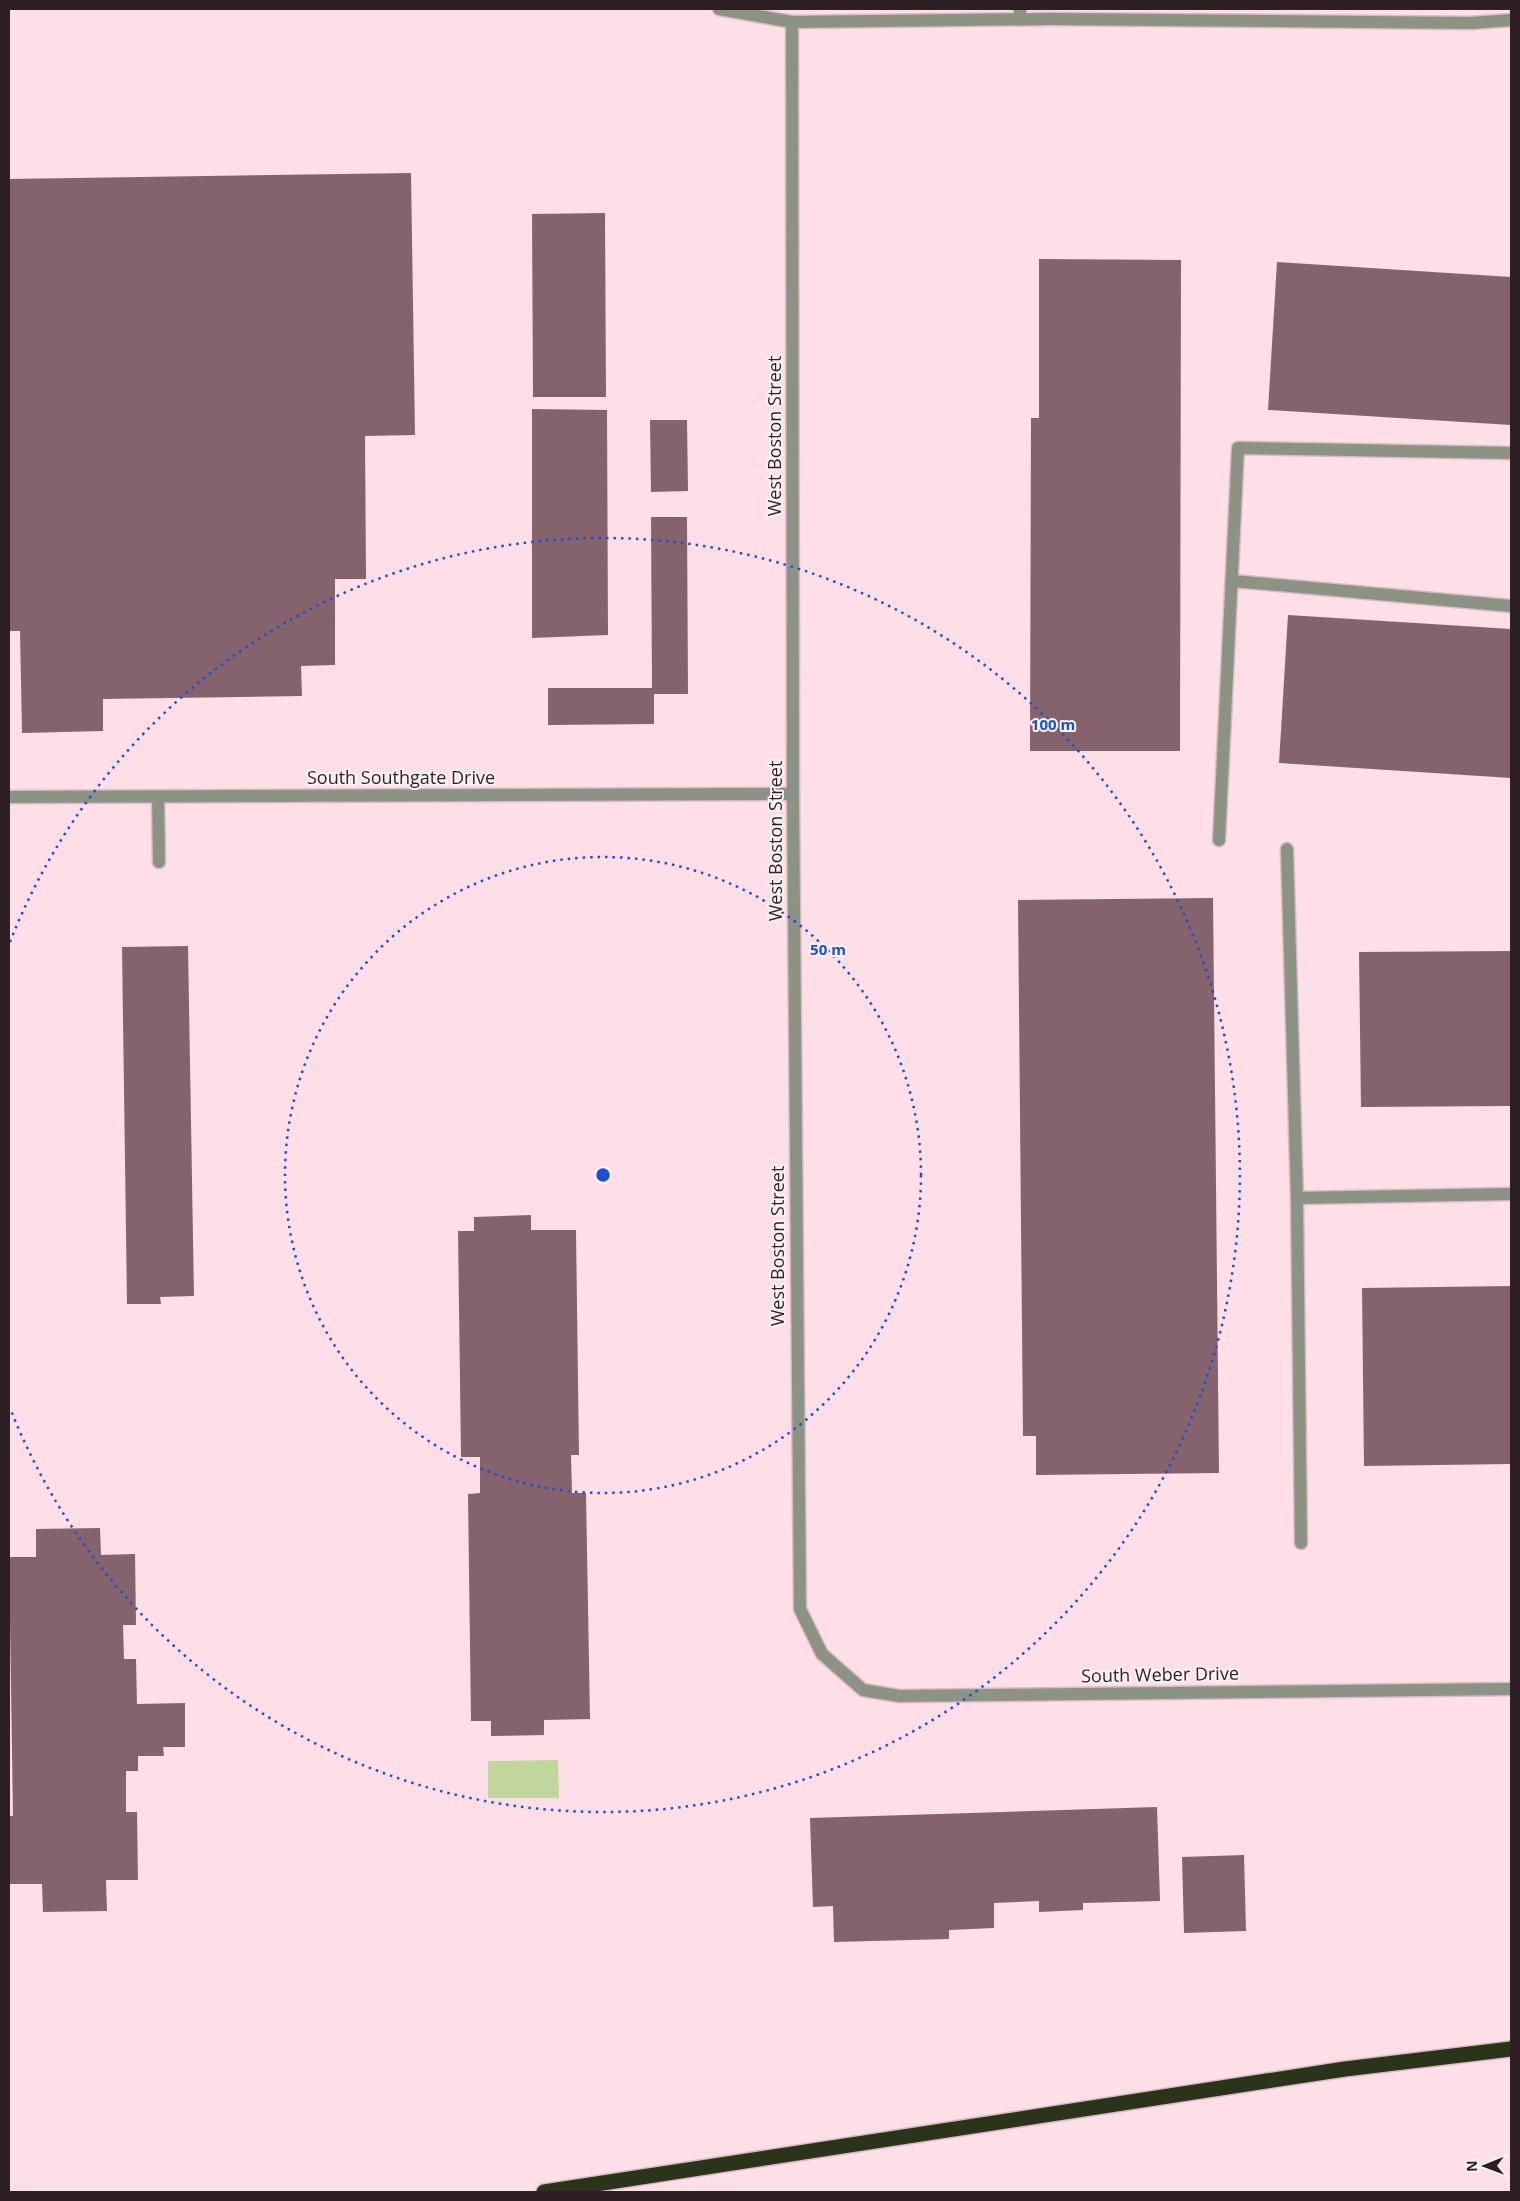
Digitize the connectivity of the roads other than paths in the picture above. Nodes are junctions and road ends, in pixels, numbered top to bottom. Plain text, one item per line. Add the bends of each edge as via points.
1 (719, 9) edge
2 (1020, 14) edge
3 (1511, 20) edge
4 (792, 22) junction
5 (1511, 453) edge
6 (1233, 581) junction
7 (1511, 606) edge
8 (793, 794) junction
9 (9, 797) edge
10 (158, 797) junction
11 (1219, 840) dead end
12 (1288, 849) dead end
13 (159, 862) dead end
14 (1511, 1194) edge
15 (1297, 1198) junction
16 (1301, 1543) dead end
17 (822, 1654) joint
18 (1511, 1689) edge
19 (1511, 2049) edge
20 (544, 2192) edge

1 - 4 street
2 - 3 street via 1471,23
2 - 4 street
4 - 8 street, West Boston Street
5 - 6 street via 1238,448
6 - 7 street
6 - 11 street
8 - 10 street, South Southgate Drive
8 - 17 street, West Boston Street via 800,1609
9 - 10 street, South Southgate Drive
10 - 13 street
12 - 15 street
14 - 15 street
15 - 16 street
17 - 18 street, South Weber Drive via 863,1690 899,1696
19 - 20 highway via 1345,2069

